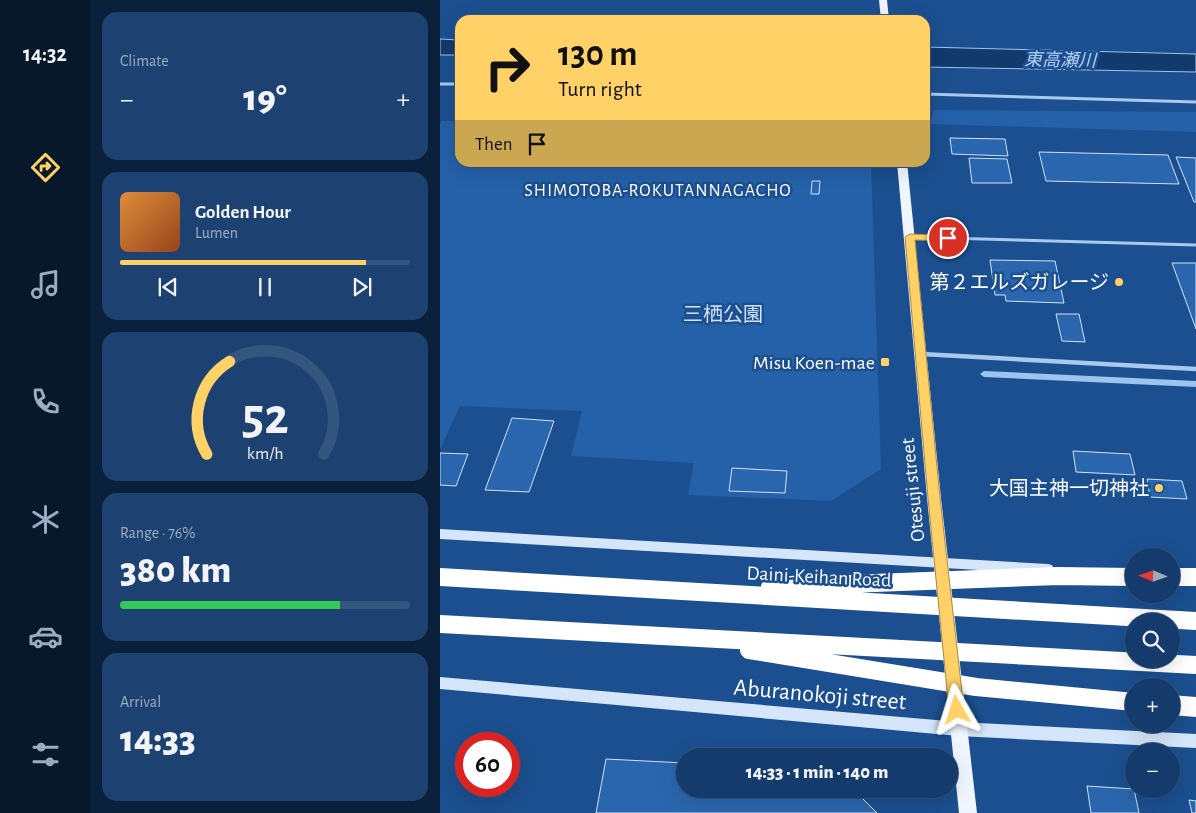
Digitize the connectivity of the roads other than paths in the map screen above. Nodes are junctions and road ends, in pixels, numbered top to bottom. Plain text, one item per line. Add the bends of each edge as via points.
1 (883, 0) edge
2 (884, 15) edge
3 (440, 84) edge
4 (455, 84) edge
5 (930, 94) edge
6 (1196, 102) edge
7 (903, 167) edge
8 (910, 237) junction
9 (1196, 245) edge
10 (920, 354) junction
11 (1196, 369) edge
12 (440, 534) edge
13 (941, 561) junction
14 (1125, 575) edge
15 (1125, 576) edge
16 (440, 577) edge
17 (1180, 577) edge
18 (1196, 578) edge
19 (681, 590) junction
20 (1196, 621) edge
21 (440, 624) edge
22 (673, 638) junction
23 (1196, 665) edge
24 (440, 683) edge
25 (1125, 701) edge
26 (1180, 706) edge
27 (1196, 707) edge
28 (959, 729) junction
29 (1196, 741) edge
30 (968, 813) edge

1 - 2 main road
3 - 4 street
5 - 6 street
7 - 8 main road, Otesuji street
8 - 9 lane
8 - 10 main road, Otesuji street
10 - 11 street
10 - 13 main road, Otesuji street
12 - 13 street
13 - 14 street
13 - 28 main road, Otesuji street
15 - 19 highway, bridge
16 - 19 highway, Daini-Keihan Road, bridge
17 - 18 highway, bridge
19 - 20 highway, Daini-Keihan Road, bridge
21 - 22 highway, bridge
22 - 23 highway, bridge
22 - 25 highway, bridge via 976,687
24 - 28 street, Aburanokoji street
26 - 27 highway
28 - 29 street, Aburanokoji street
28 - 30 main road, Otesuji street

